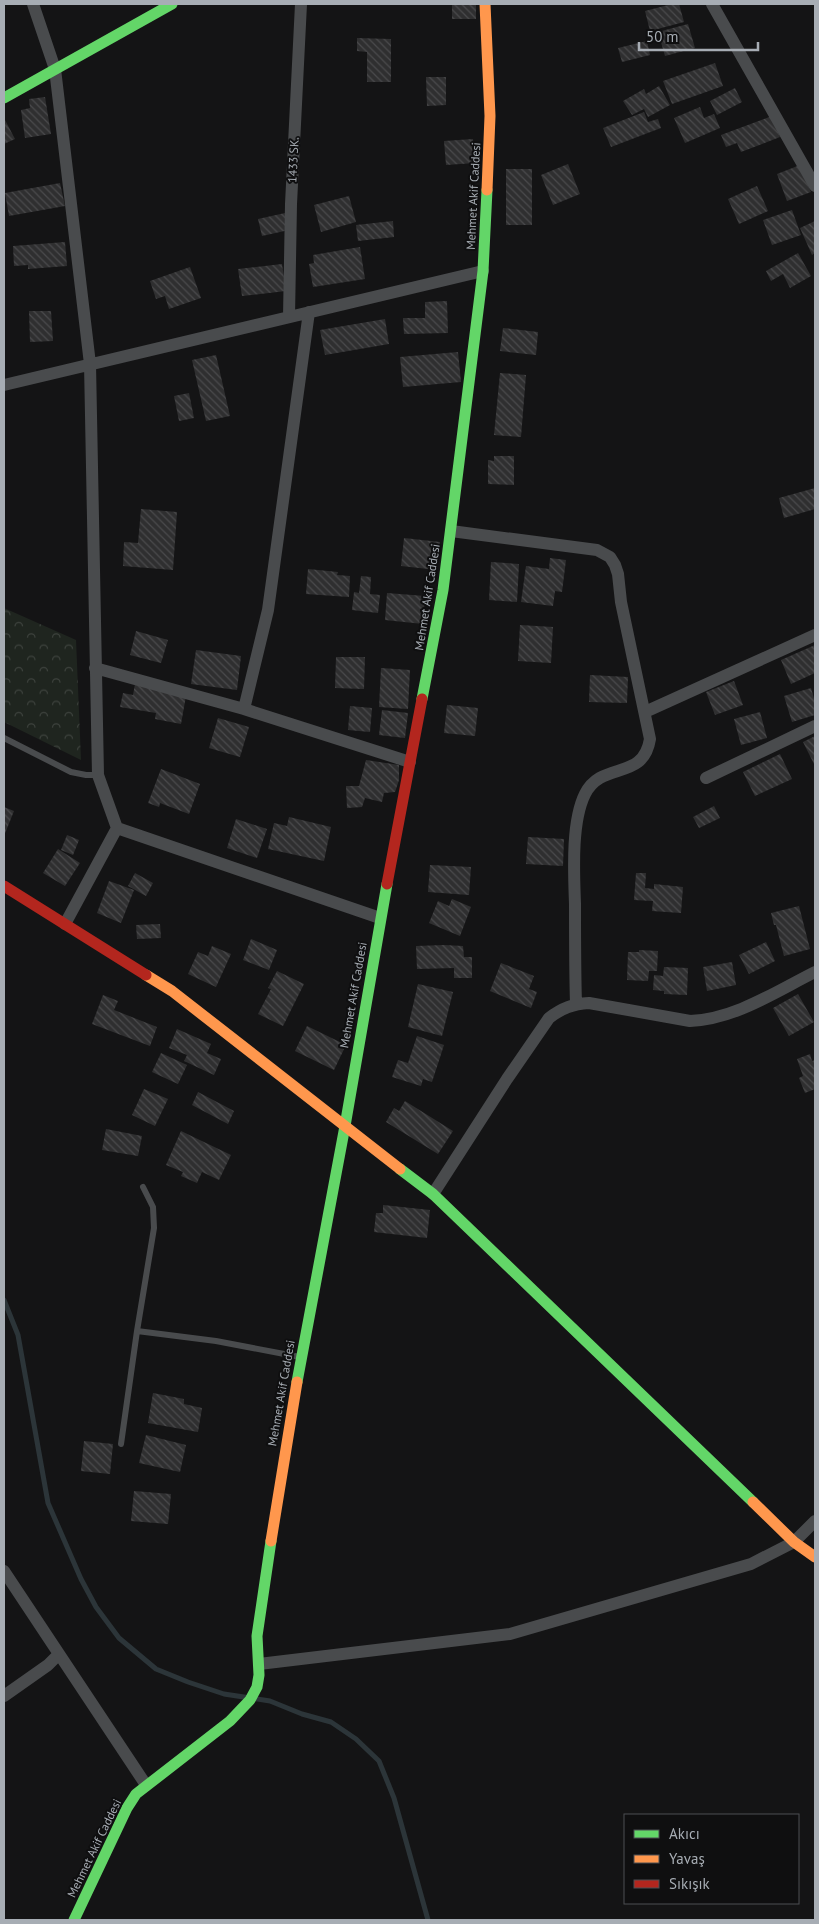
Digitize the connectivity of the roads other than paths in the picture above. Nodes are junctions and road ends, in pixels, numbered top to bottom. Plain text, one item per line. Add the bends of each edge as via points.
1 (33, 4) edge
2 (172, 4) edge
3 (300, 4) edge
4 (485, 4) edge
5 (712, 4) edge
6 (55, 69) junction
7 (4, 98) edge
8 (815, 186) edge
9 (483, 272) junction
10 (309, 312) junction
11 (289, 317) junction
12 (90, 364) junction
13 (4, 385) edge
14 (451, 531) junction
15 (815, 635) edge
16 (95, 668) junction
17 (244, 709) junction
18 (645, 712) junction
19 (815, 726) edge
20 (4, 738) edge
21 (410, 762) junction
22 (98, 775) junction
23 (706, 778) dead end
24 (117, 828) junction
25 (4, 886) edge
26 (380, 918) junction
27 (65, 924) junction
28 (815, 972) edge
29 (576, 1004) junction
30 (345, 1126) junction
31 (143, 1187) dead end
32 (433, 1194) junction
33 (137, 1331) junction
34 (301, 1358) junction
35 (121, 1444) dead end
36 (815, 1521) edge
37 (794, 1542) junction
38 (815, 1557) edge
39 (4, 1571) edge
40 (59, 1654) junction
41 (259, 1664) junction
42 (4, 1696) edge
43 (146, 1785) junction
44 (74, 1920) edge

1 - 6 street
2 - 6 street
3 - 11 street, 1433 SK.
4 - 9 street, Mehmet Akif Caddesi via 490,116
5 - 8 street
6 - 7 street
6 - 12 street
9 - 10 street
9 - 14 street, Mehmet Akif Caddesi
10 - 11 street
10 - 17 street via 268,610
11 - 12 street
12 - 13 street
12 - 16 street
14 - 18 street via 604,552 618,574
14 - 21 street, Mehmet Akif Caddesi
15 - 18 street
16 - 17 street
16 - 22 street
17 - 21 street
18 - 29 street via 650,739 644,755 632,767 604,774 596,780 580,807 574,863
19 - 23 street
20 - 22 lane via 72,772
21 - 26 street, Mehmet Akif Caddesi
22 - 24 street
24 - 26 street
24 - 27 street
25 - 27 street
26 - 30 street, Mehmet Akif Caddesi
27 - 30 street via 172,991
28 - 29 street via 731,1014 705,1021 589,1003
29 - 32 street via 550,1018
30 - 32 street
30 - 34 street, Mehmet Akif Caddesi
31 - 33 lane via 154,1218
32 - 37 street
33 - 34 lane via 216,1341
33 - 35 lane
34 - 41 street, Mehmet Akif Caddesi via 261,1601 257,1636
36 - 37 street
37 - 38 street
37 - 41 street via 750,1564 510,1634
39 - 40 street
40 - 42 street
40 - 43 street
41 - 43 street, Mehmet Akif Caddesi via 257,1687 247,1703 230,1721
43 - 44 street, Mehmet Akif Caddesi via 127,1808

